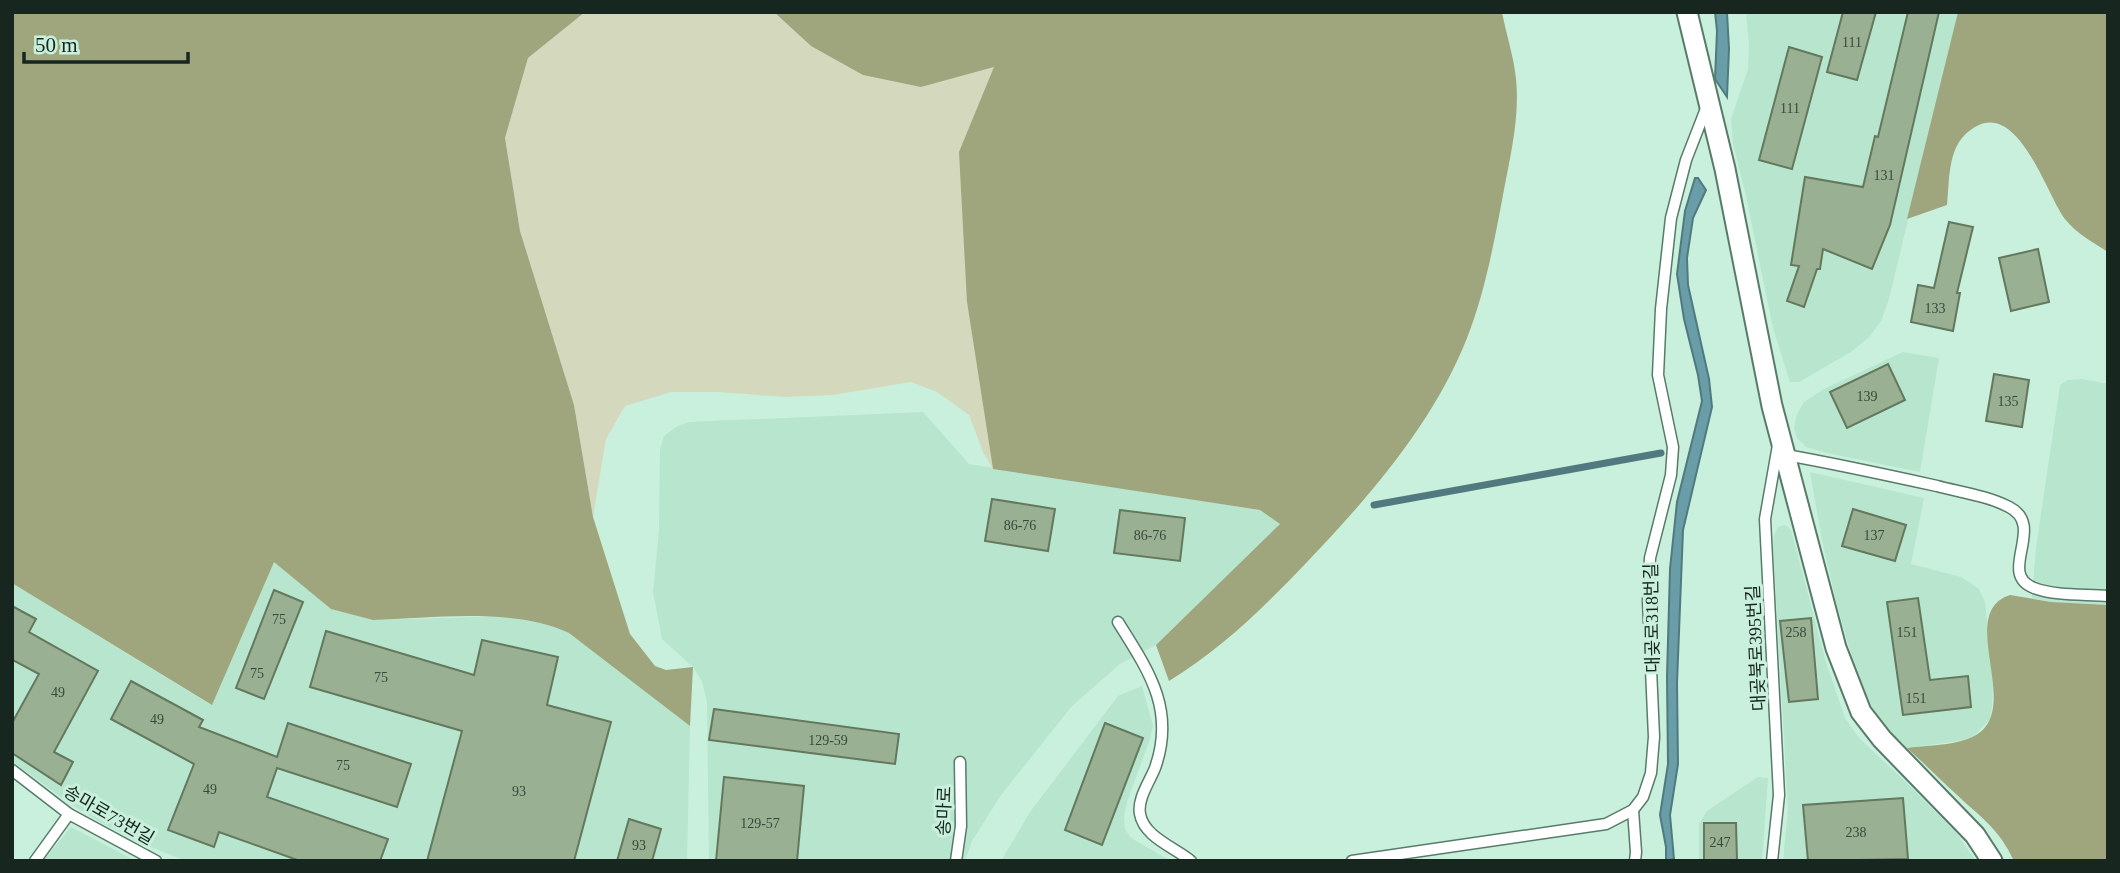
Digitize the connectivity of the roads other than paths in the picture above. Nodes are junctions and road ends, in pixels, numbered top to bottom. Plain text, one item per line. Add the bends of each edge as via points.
1 (1687, 12) edge
2 (1709, 102) junction
3 (1779, 434) junction
4 (1786, 455) junction
5 (2108, 596) edge
6 (1118, 622) dead end
7 (960, 762) dead end
8 (12, 770) edge
9 (1633, 810) junction
10 (69, 814) junction
11 (35, 861) edge
12 (156, 861) edge
13 (956, 861) edge
14 (1191, 861) edge
15 (1352, 861) edge
16 (1634, 861) edge
17 (1772, 861) edge
18 (1992, 861) edge

1 - 2 street
2 - 3 street
2 - 9 lane, 대곶로318번길 via 1686,160 1671,218 1661,309 1658,375 1673,447 1671,475 1650,558 1651,773
3 - 4 street
3 - 17 lane, 대곶북로395번길 via 1765,519 1779,795
4 - 5 lane via 1923,483 2007,506 2020,514 2025,526 2018,568 2022,580 2032,588
4 - 18 street via 1836,648 1861,712 1975,835
6 - 14 lane via 1148,670 1163,723 1161,751 1140,801 1140,814 1159,839
7 - 13 lane, 송마로 via 961,826
8 - 10 lane, 송마로73번길
9 - 15 lane via 1606,824
9 - 16 lane
10 - 11 lane
10 - 12 lane, 송마로73번길

